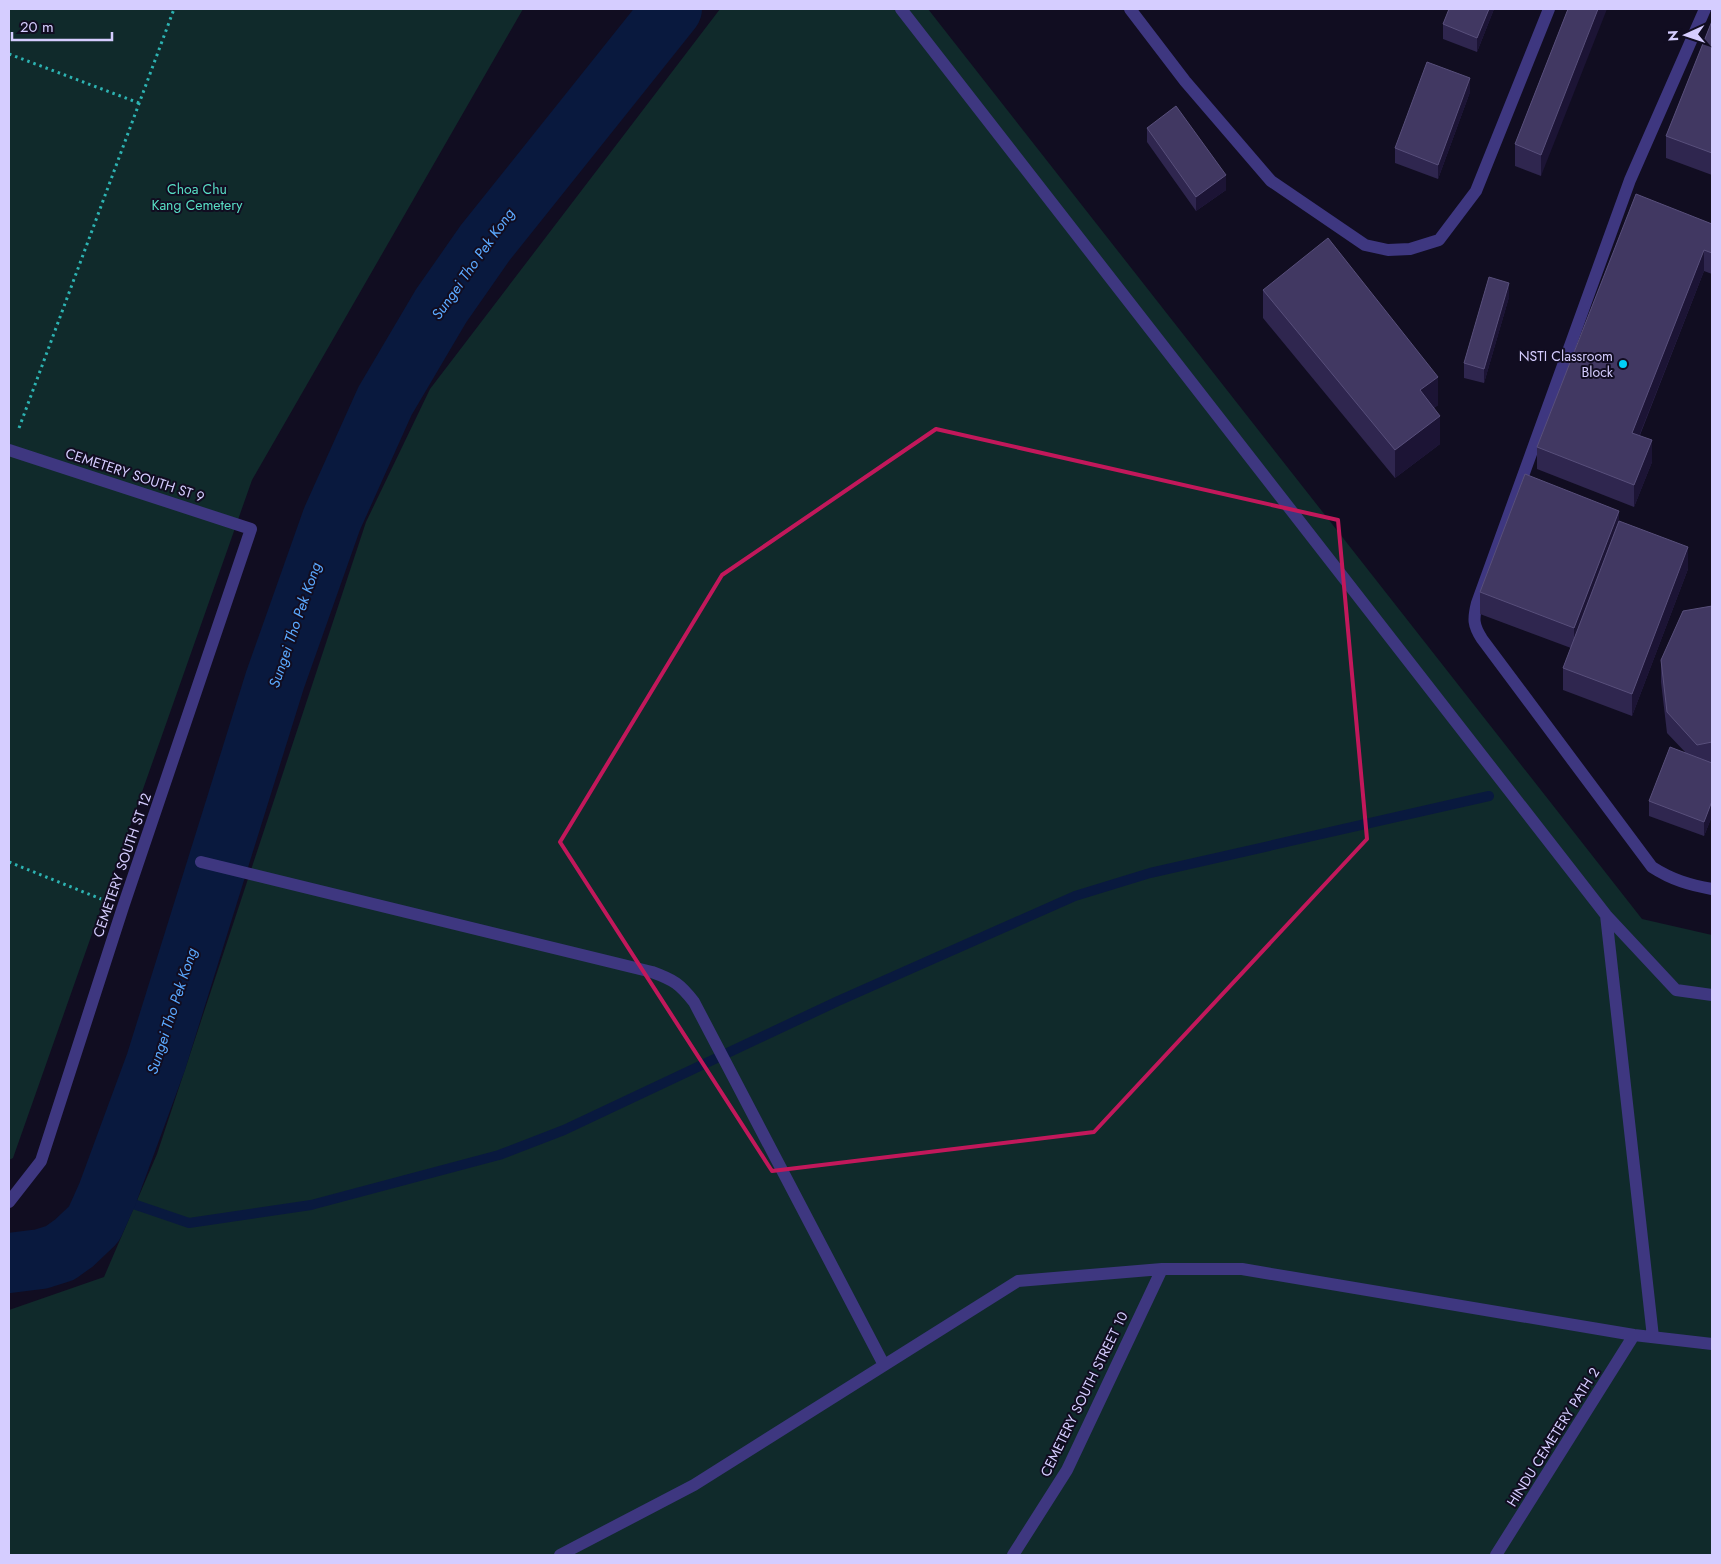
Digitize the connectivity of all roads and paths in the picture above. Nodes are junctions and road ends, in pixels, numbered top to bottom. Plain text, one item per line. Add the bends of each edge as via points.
1 (174, 9) edge
2 (900, 9) edge
3 (1130, 9) edge
4 (1549, 9) edge
5 (1705, 9) edge
6 (9, 54) edge
7 (139, 103) junction
8 (10, 450) edge
9 (251, 529) joint
10 (9, 862) edge
11 (201, 862) dead end
12 (1712, 889) edge
13 (123, 908) junction
14 (1606, 915) junction
15 (1712, 995) edge
16 (9, 1202) edge
17 (1162, 1269) junction
18 (1634, 1334) junction
19 (1653, 1338) junction
20 (1712, 1344) edge
21 (884, 1365) junction
22 (560, 1555) edge
23 (1013, 1555) edge
24 (1496, 1555) edge

1 - 7 path
2 - 14 lane
3 - 4 lane via 1185,81 1271,181 1365,245 1388,250 1410,249 1439,240 1476,191
5 - 12 lane via 1630,180 1474,617 1475,628 1482,639 1652,868 1667,877
6 - 7 path
7 - 8 path
8 - 9 lane, CEMETERY SOUTH ST 9
9 - 13 lane, CEMETERY SOUTH ST 12
10 - 13 path
11 - 21 lane via 671,978 694,1002
13 - 16 lane, CEMETERY SOUTH ST 12 via 41,1161
14 - 15 lane via 1676,990
14 - 19 lane
17 - 18 lane via 1242,1269
17 - 21 lane via 1018,1280
17 - 23 lane, CEMETERY SOUTH STREET 10 via 1067,1470
18 - 19 lane
18 - 24 lane, HINDU CEMETERY PATH 2
19 - 20 lane
21 - 22 lane via 694,1485

